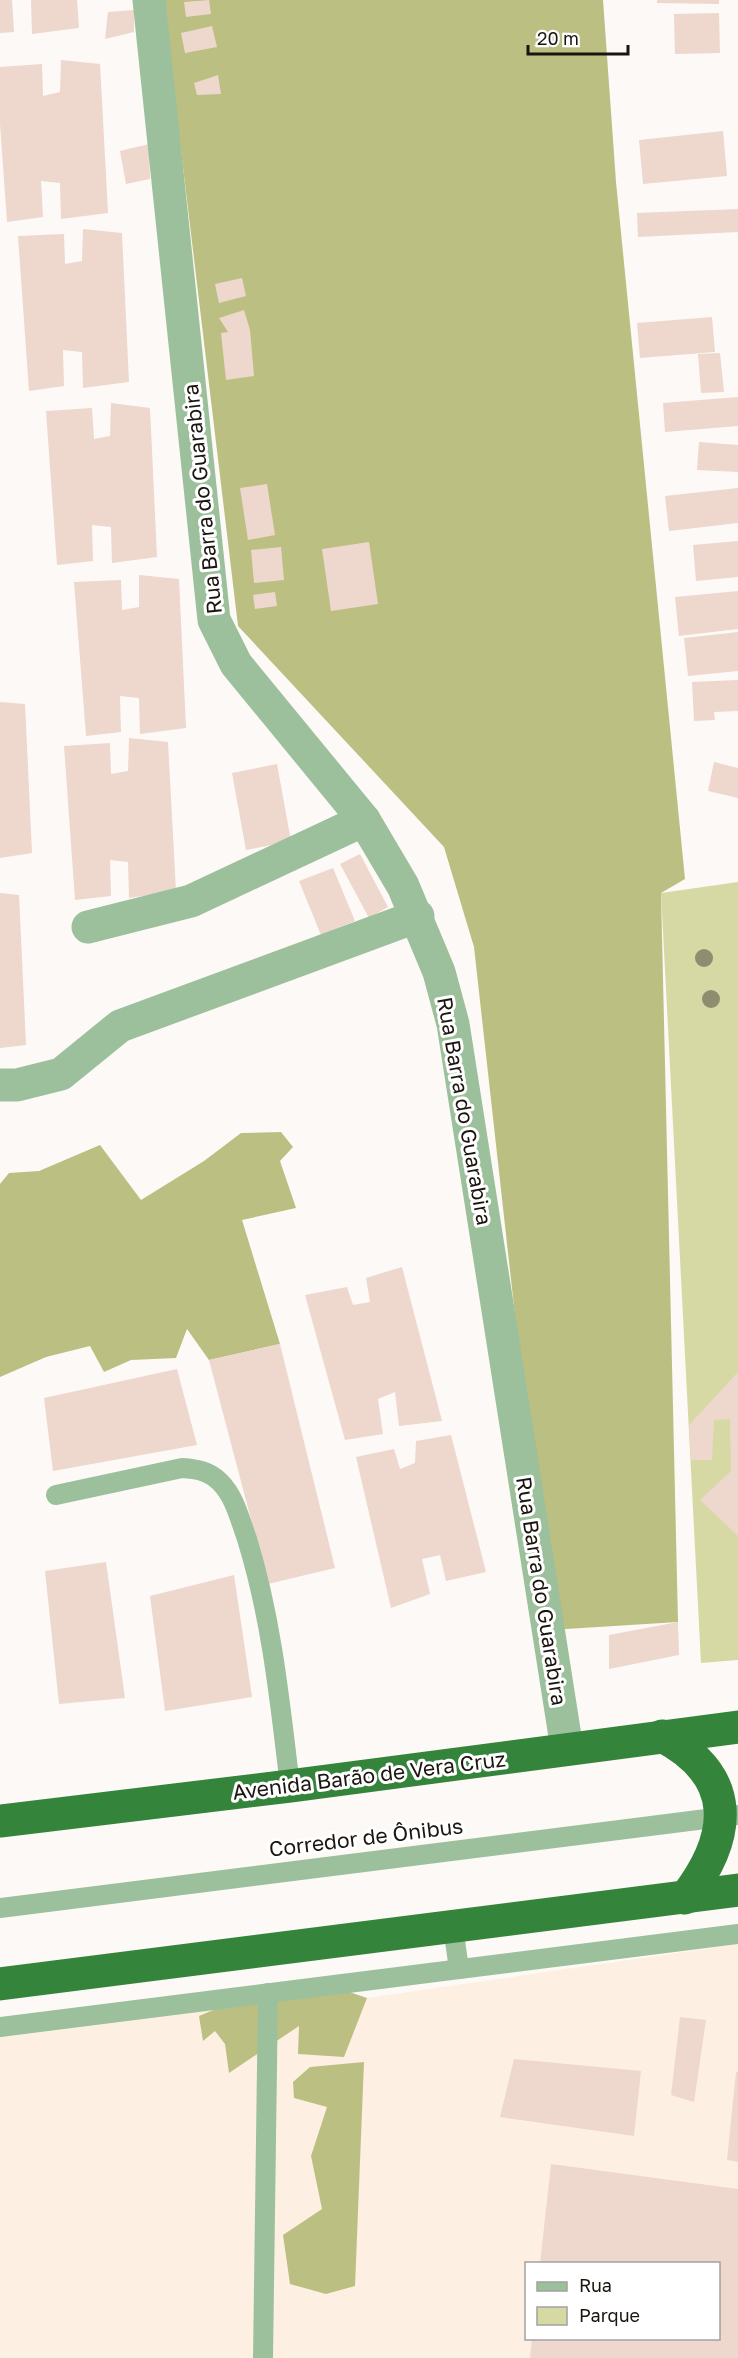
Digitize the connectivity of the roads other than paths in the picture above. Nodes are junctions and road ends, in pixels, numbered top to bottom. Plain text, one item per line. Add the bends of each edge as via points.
1 (149, 0) edge
2 (364, 820) junction
3 (418, 916) junction
4 (88, 927) dead end
5 (0, 1085) edge
6 (56, 1495) dead end
7 (738, 1727) edge
8 (662, 1736) junction
9 (567, 1749) junction
10 (291, 1786) junction
11 (730, 1816) edge
12 (0, 1821) edge
13 (738, 1890) edge
14 (685, 1898) junction
15 (0, 1908) edge
16 (453, 1927) junction
17 (738, 1934) edge
18 (459, 1969) junction
19 (0, 1983) edge
20 (268, 1993) junction
21 (0, 2027) edge
22 (263, 2358) edge

1 - 2 street, Rua Barra do Guarabira via 214,620 236,664
2 - 3 street, Rua Barra do Guarabira
2 - 4 street via 191,901
3 - 5 street via 120,1026 61,1074 17,1085
3 - 9 street, Rua Barra do Guarabira via 453,1024
6 - 10 lane via 182,1468 201,1470 220,1482 236,1507 257,1571 274,1651
7 - 8 highway, Avenida Barão de Vera Cruz
8 - 9 highway, Avenida Barão de Vera Cruz
8 - 11 highway via 695,1757 710,1774
9 - 10 highway, Avenida Barão de Vera Cruz
10 - 12 highway, Avenida Barão de Vera Cruz
11 - 14 highway via 713,1856
11 - 15 lane, Corredor de Ônibus
13 - 14 highway
14 - 16 highway
16 - 18 lane
16 - 19 highway
17 - 18 lane
18 - 20 lane
20 - 21 lane
20 - 22 lane

